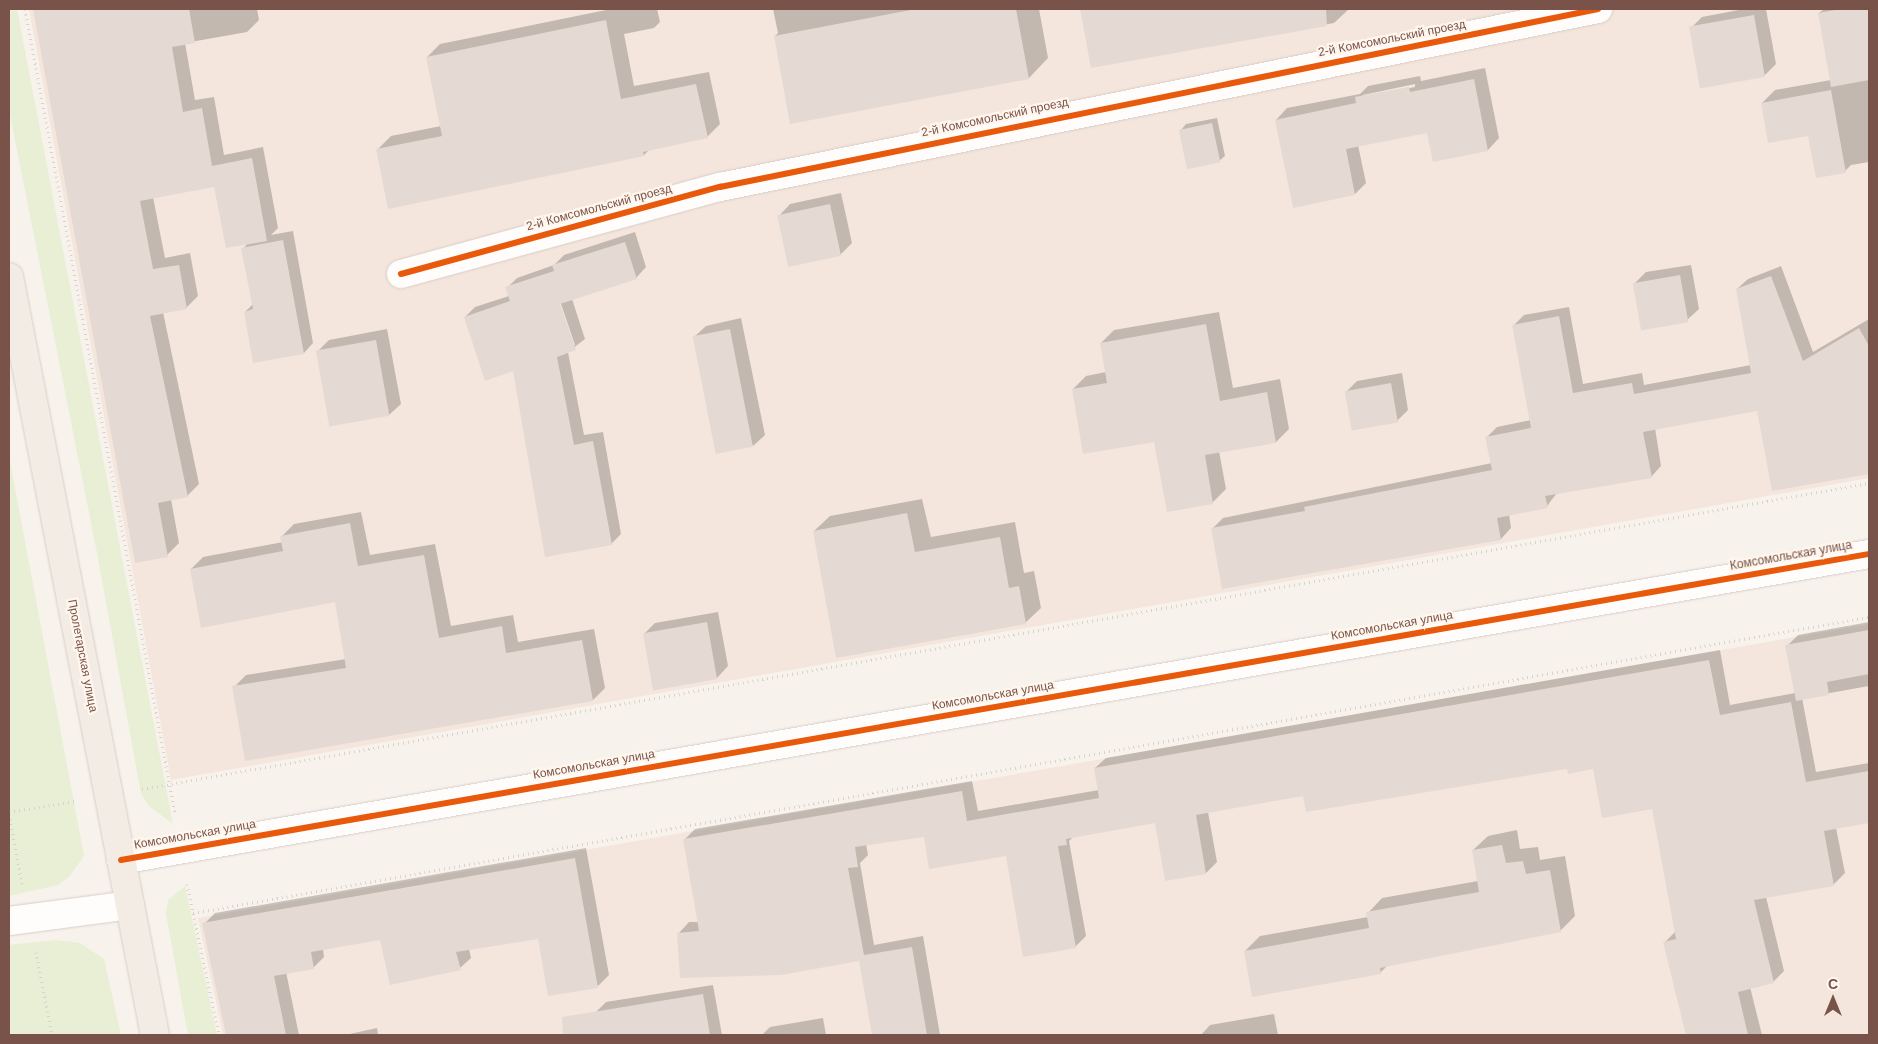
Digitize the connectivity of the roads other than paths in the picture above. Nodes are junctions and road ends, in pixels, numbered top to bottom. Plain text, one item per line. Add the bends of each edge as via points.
1 (1598, 9) edge
2 (401, 274) dead end
3 (9, 277) edge
4 (1869, 554) edge
5 (121, 860) junction
6 (130, 905) junction
7 (9, 921) edge
8 (155, 1035) edge

1 - 2 street, 2-й Комсомольский проезд via 720,187
3 - 5 main road, Пролетарская улица
4 - 5 street, Комсомольская улица
5 - 6 main road, Пролетарская улица
6 - 7 street
6 - 8 main road, Пролетарская улица

